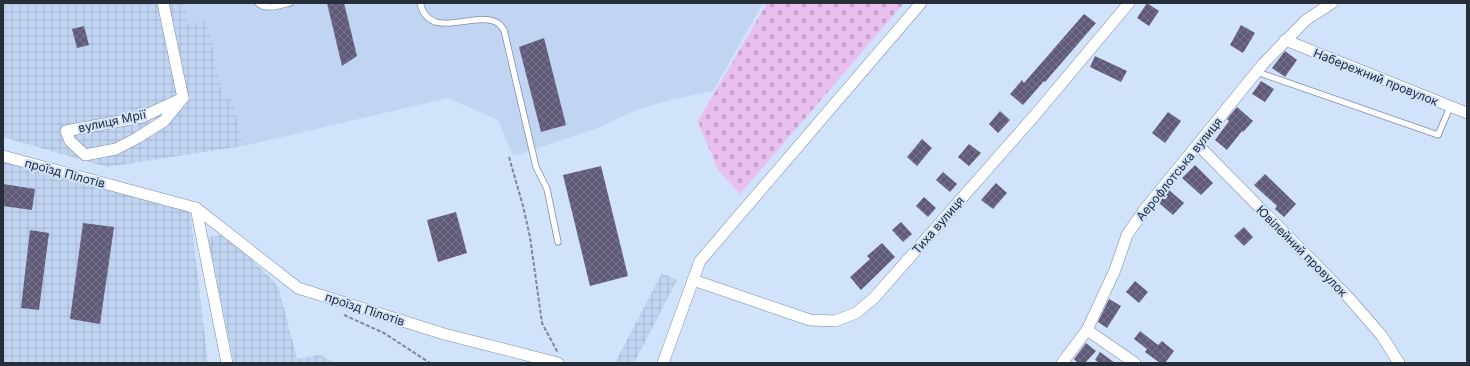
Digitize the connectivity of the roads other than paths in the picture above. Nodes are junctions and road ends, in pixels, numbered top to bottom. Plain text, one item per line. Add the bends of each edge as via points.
1 (163, 3) edge
2 (258, 3) edge
3 (290, 3) edge
4 (420, 3) edge
5 (921, 3) edge
6 (1129, 3) edge
7 (1332, 3) edge
8 (1285, 40) junction
9 (1257, 72) junction
10 (183, 98) junction
11 (1450, 107) junction
12 (1467, 113) edge
13 (1198, 145) junction
14 (3, 156) edge
15 (196, 208) junction
16 (558, 242) dead end
17 (693, 280) junction
18 (1087, 330) junction
19 (558, 359) edge
20 (227, 363) edge
21 (663, 363) edge
22 (1062, 363) edge
23 (1135, 363) edge
24 (1399, 363) edge

1 - 10 street
2 - 3 lane via 264,7
4 - 16 lane via 429,18 438,23 491,20 499,23 504,30 536,167 547,189
5 - 17 street via 700,261
6 - 17 street, Тиха вулиця via 1035,115 874,298 856,313 836,321 810,320
7 - 8 street, Аерофлотська вулиця via 1306,20
8 - 9 street, Аерофлотська вулиця
8 - 11 street, Набережний провулок
9 - 11 lane via 1438,135
9 - 13 street, Аерофлотська вулиця
10 - 10 street, вулиця Мрії via 164,121 116,149 85,155 70,141 66,131 142,117
11 - 12 street, Набережний провулок
13 - 18 street, Аерофлотська вулиця via 1127,235 1115,270
13 - 24 street, Ювілейний провулок via 1349,298 1382,336
14 - 15 street, проїзд Пілотів
15 - 19 street, проїзд Пілотів via 298,288 444,334
15 - 20 street
17 - 21 street
18 - 22 street, Аерофлотська вулиця
18 - 23 street

